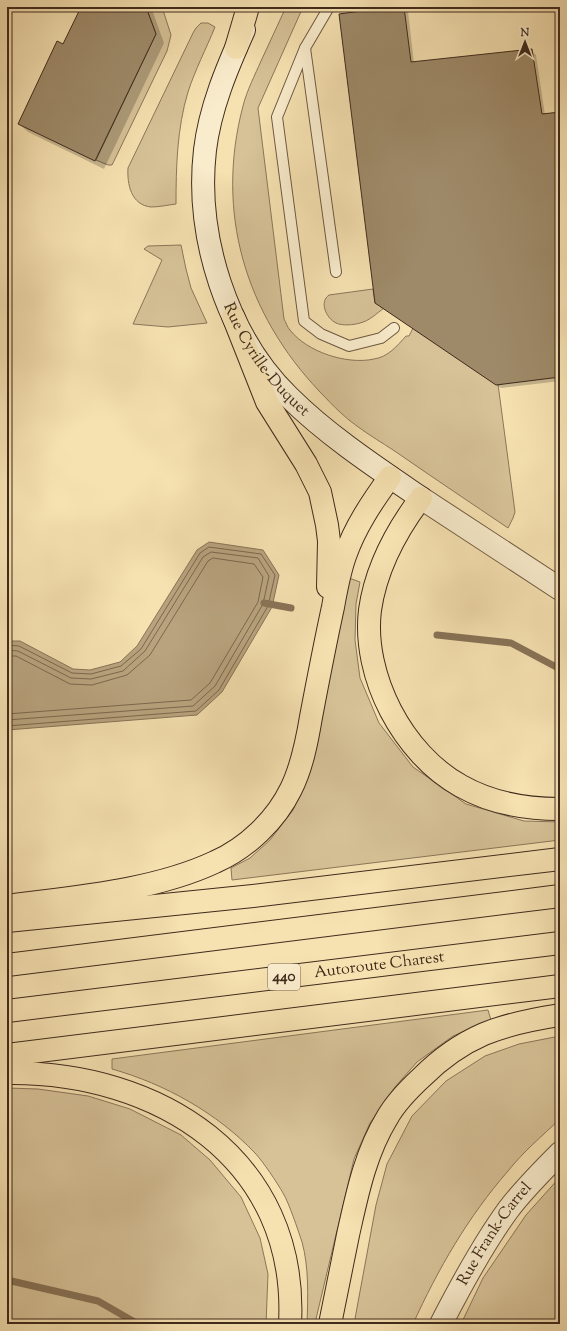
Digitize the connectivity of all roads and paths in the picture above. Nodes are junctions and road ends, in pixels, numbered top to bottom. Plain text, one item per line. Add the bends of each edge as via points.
1 (248, 7) edge
2 (254, 7) edge
3 (329, 7) edge
4 (236, 48) junction
5 (305, 48) junction
6 (336, 272) dead end
7 (233, 316) junction
8 (394, 328) dead end
9 (390, 477) junction
10 (421, 498) junction
11 (560, 589) edge
12 (328, 629) junction
13 (560, 809) edge
14 (560, 858) edge
15 (560, 896) edge
16 (7, 906) edge
17 (7, 921) edge
18 (560, 943) edge
19 (7, 965) edge
20 (560, 986) edge
21 (7, 1011) edge
22 (560, 1015) edge
23 (7, 1055) edge
24 (7, 1073) edge
25 (560, 1153) edge
26 (290, 1324) edge
27 (330, 1324) edge
28 (441, 1324) edge

1 - 4 highway
2 - 4 main road, Rue Cyrille-Duquet
3 - 5 lane
4 - 7 main road, Rue Cyrille-Duquet via 216,98 205,150 204,175 204,199 211,246 216,269
5 - 6 lane
5 - 8 lane via 277,117 304,321 321,334 349,346 381,338
7 - 9 main road, Rue Cyrille-Duquet via 257,360 289,397 327,430
7 - 12 highway via 267,402 306,464 320,492 329,541
9 - 10 main road, Rue Cyrille-Duquet
9 - 12 highway via 358,526 347,552
10 - 11 main road, Rue Cyrille-Duquet
10 - 13 highway via 393,539 374,589 369,633 381,691 412,744 428,761 460,786 514,805
12 - 16 highway via 299,769 283,804 254,836 216,862 168,879 101,893
14 - 17 highway via 253,896
15 - 19 highway
18 - 21 highway, Autoroute Charest / 440
20 - 23 highway
22 - 27 highway via 505,1027 465,1044 445,1056 399,1100 378,1134 364,1170
24 - 26 highway via 67,1077 142,1097 169,1109 229,1154 258,1189 277,1227 289,1275
25 - 28 main road, Rue Frank-Carrel via 509,1209 482,1248

